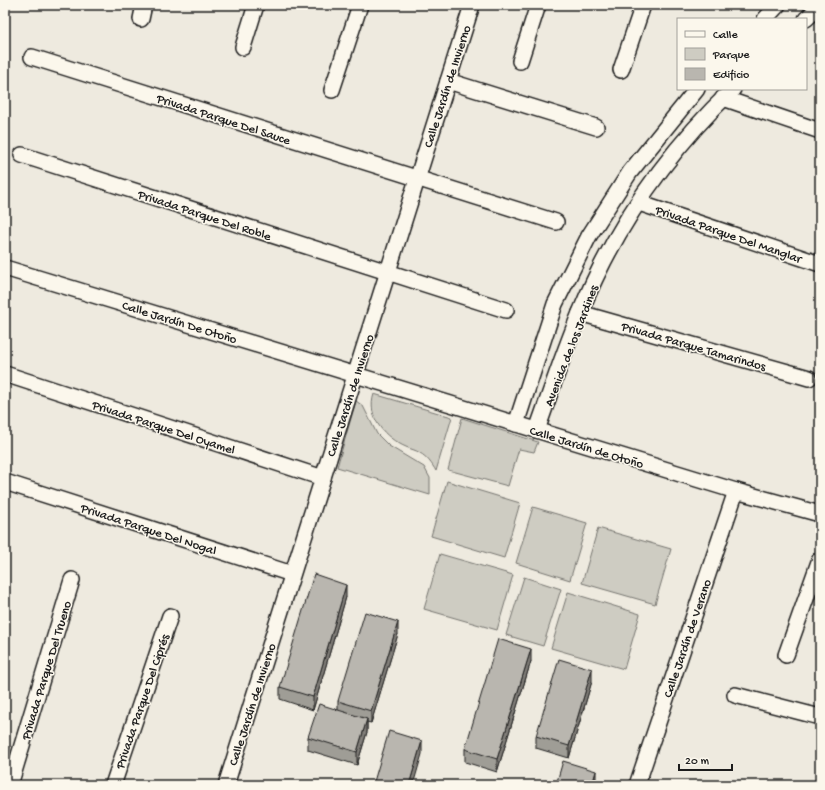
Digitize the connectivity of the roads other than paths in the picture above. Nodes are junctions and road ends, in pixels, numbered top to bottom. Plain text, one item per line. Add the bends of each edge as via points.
1 (256, 5) edge
2 (360, 5) edge
3 (472, 5) edge
4 (538, 5) edge
5 (643, 5) edge
6 (778, 5) edge
7 (820, 6) edge
8 (766, 18) edge
9 (807, 18) edge
10 (242, 46) dead end
11 (32, 57) dead end
12 (520, 61) dead end
13 (621, 70) dead end
14 (448, 82) junction
15 (332, 90) dead end
16 (696, 90) edge
17 (728, 94) edge
18 (596, 128) dead end
19 (820, 131) edge
20 (22, 155) dead end
21 (417, 179) junction
22 (639, 203) junction
23 (556, 222) dead end
24 (820, 264) edge
25 (5, 268) edge
26 (388, 272) junction
27 (506, 310) dead end
28 (580, 313) junction
29 (5, 374) edge
30 (356, 374) junction
31 (809, 378) dead end
32 (516, 424) junction
33 (537, 430) junction
34 (323, 478) junction
35 (5, 482) edge
36 (736, 492) junction
37 (820, 514) edge
38 (820, 559) edge
39 (292, 574) junction
40 (72, 580) dead end
41 (170, 616) dead end
42 (786, 655) dead end
43 (735, 695) dead end
44 (820, 717) edge
45 (12, 783) edge
46 (113, 785) edge
47 (226, 785) edge
48 (637, 785) edge

1 - 10 street
2 - 15 street
3 - 14 street, Calle Jardín de Invierno
4 - 12 street
5 - 13 street
6 - 8 street
7 - 9 street
11 - 21 street, Privada Parque Del Sauce
14 - 18 street
14 - 21 street, Calle Jardín de Invierno
16 - 32 street, Avenida de los Jardines via 630,172 589,236 555,304
17 - 19 street
17 - 22 street, Avenida de los Jardines via 668,160
20 - 26 street, Privada Parque Del Roble
21 - 23 street, Privada Parque Del Sauce
21 - 26 street, Calle Jardín de Invierno
22 - 24 street, Privada Parque Del Manglar
22 - 28 street, Avenida de los Jardines via 608,252
25 - 30 street, Calle Jardín De Otoño
26 - 27 street, Privada Parque Del Roble
26 - 30 street, Calle Jardín de Invierno
28 - 31 street, Privada Parque Tamarindos
28 - 33 street, Avenida de los Jardines
29 - 34 street, Privada Parque Del Oyamel
30 - 32 street, Calle Jardín de Otoño
30 - 34 street, Calle Jardín de Invierno
32 - 33 street, Calle Jardín de Otoño
33 - 36 street, Calle Jardín de Otoño
34 - 39 street, Calle Jardín de Invierno
35 - 39 street, Privada Parque Del Nogal
36 - 37 street, Calle Jardín de Otoño
36 - 48 street, Calle Jardín de Verano
38 - 42 street
39 - 47 street, Calle Jardín de Invierno
40 - 45 street, Privada Parque Del Trueno
41 - 46 street, Privada Parque Del Ciprés
43 - 44 street

